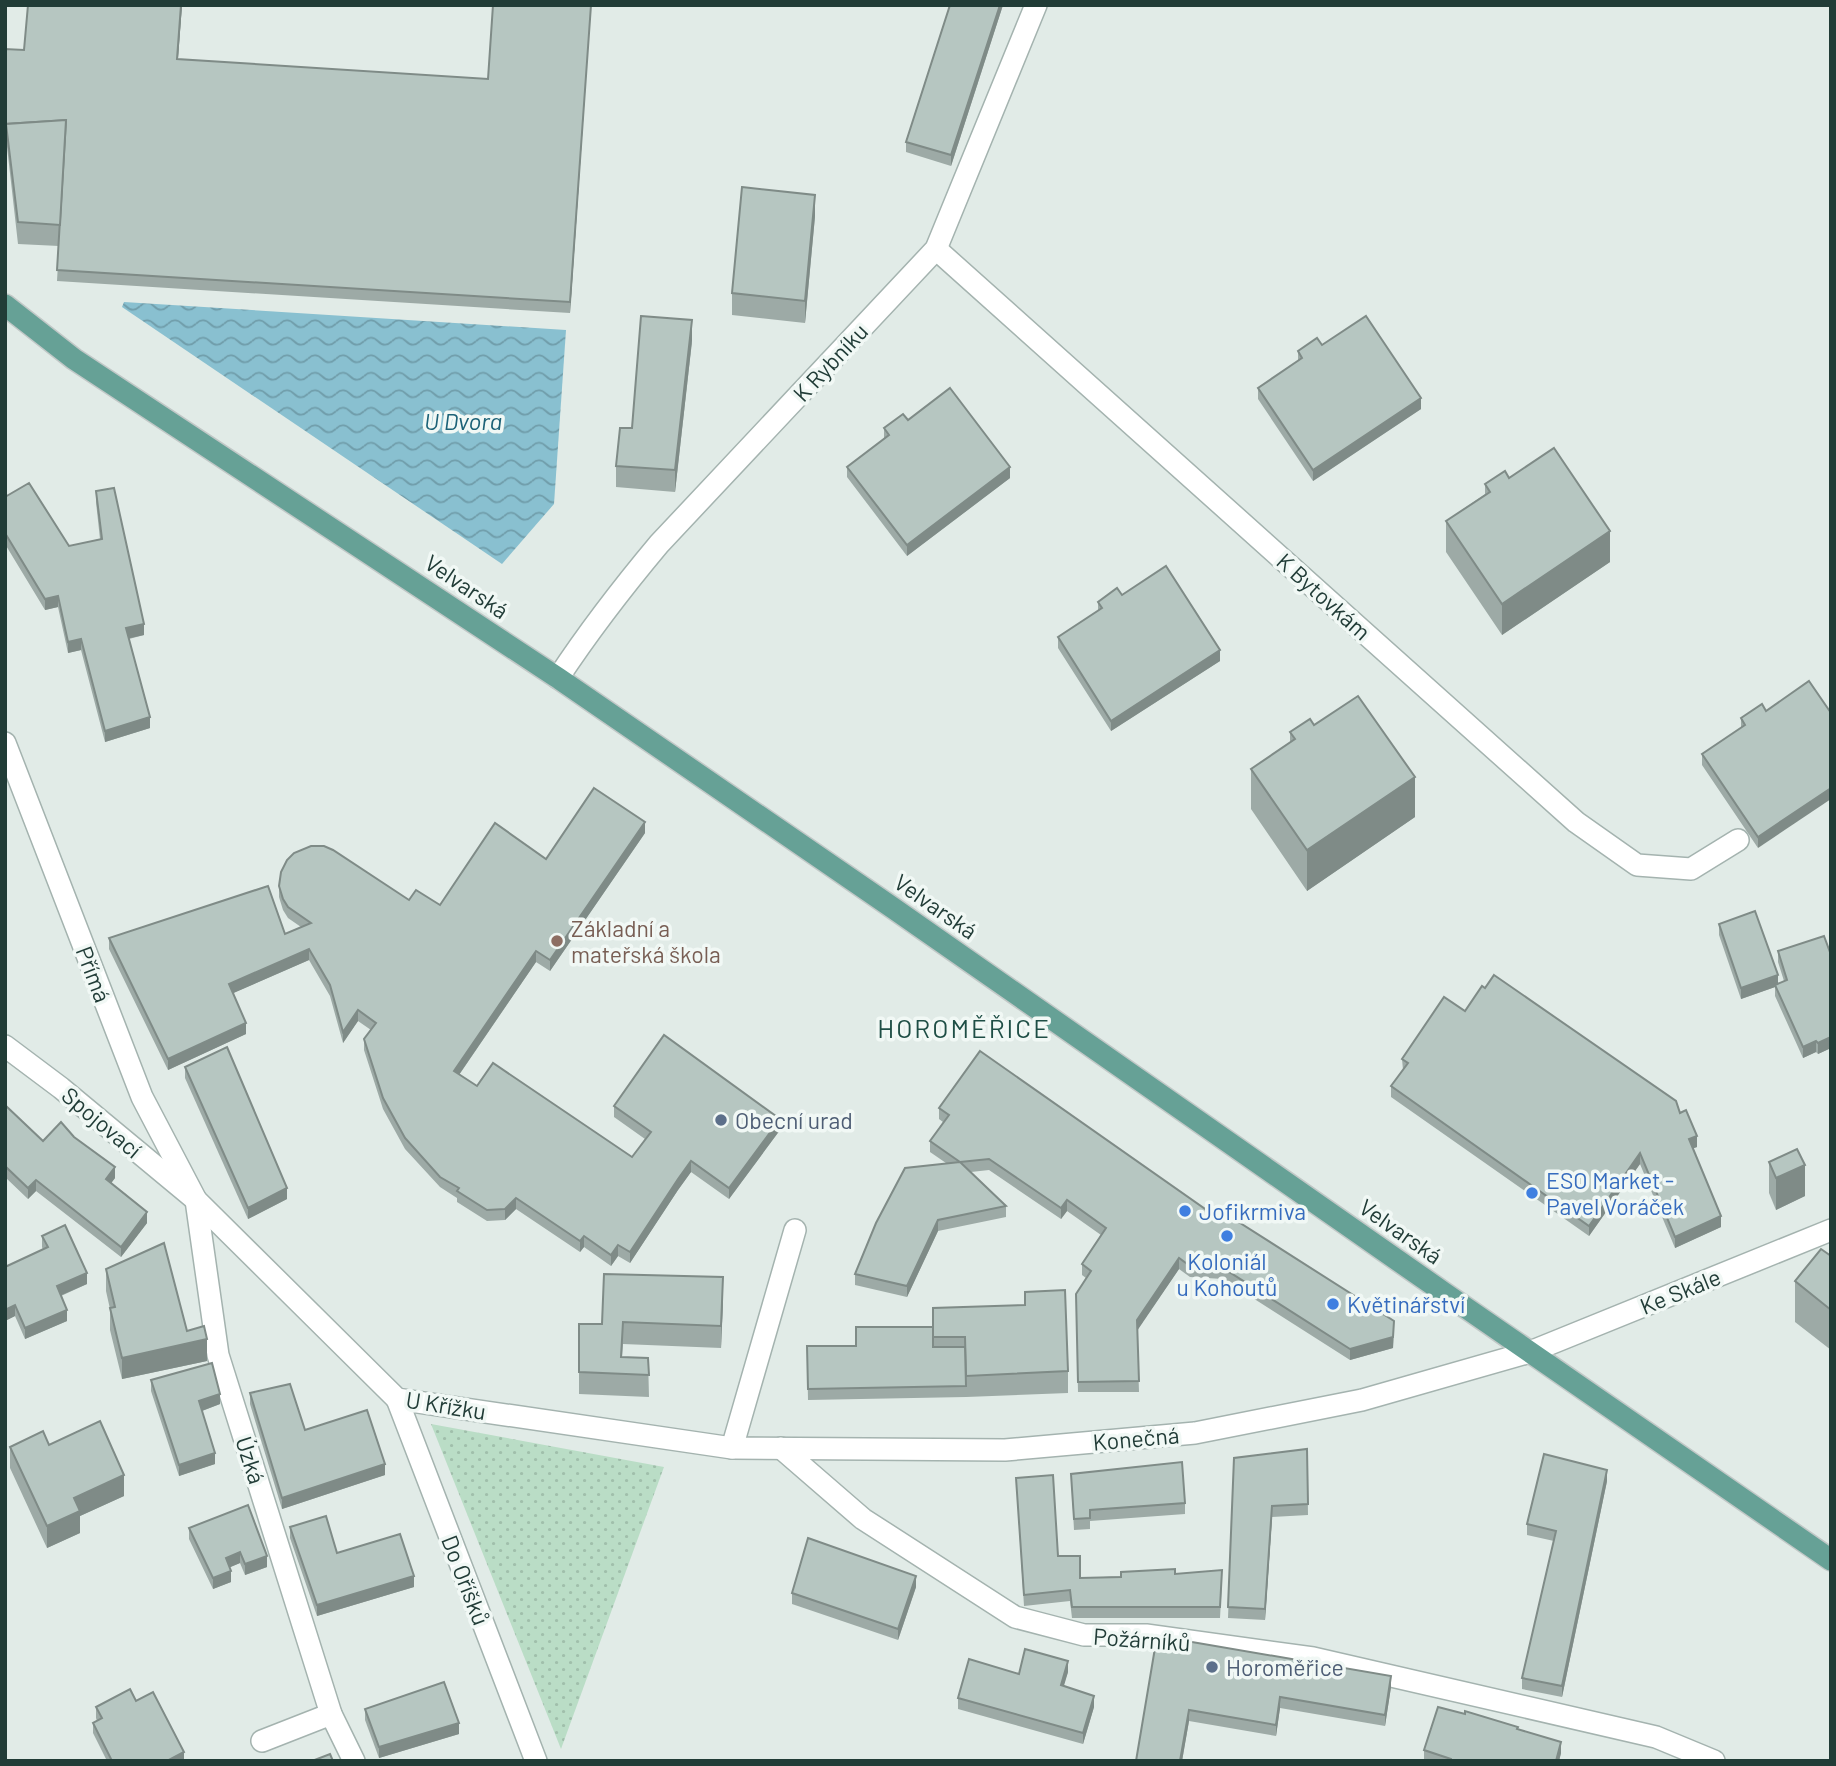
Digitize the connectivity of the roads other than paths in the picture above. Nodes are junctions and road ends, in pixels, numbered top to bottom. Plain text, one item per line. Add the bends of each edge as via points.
1 (1036, 5) edge
2 (936, 249) junction
3 (5, 305) edge
4 (558, 678) junction
5 (5, 743) edge
6 (1738, 841) dead end
7 (5, 1046) edge
8 (196, 1200) junction
9 (795, 1230) dead end
10 (1831, 1230) edge
11 (1530, 1352) junction
12 (397, 1399) junction
13 (732, 1448) junction
14 (781, 1448) junction
15 (1831, 1560) edge
16 (331, 1714) junction
17 (262, 1741) dead end
18 (354, 1761) edge
19 (536, 1761) edge
20 (1714, 1761) edge

1 - 2 street, K Rybníku
2 - 4 street, K Rybníku via 659,544
2 - 6 street, K Bytovkám via 1576,822 1637,865 1691,869
3 - 4 main road, Velvarská via 74,359
4 - 11 main road, Velvarská
5 - 8 street, Přímá via 142,1097
7 - 8 street, Spojovací
8 - 12 street, U Křížku
8 - 16 street, Úzká via 218,1356
9 - 13 street
10 - 11 street, Ke Skále
11 - 14 street, Konečná via 1362,1400 1195,1433 1005,1450
11 - 15 main road, Velvarská
12 - 13 street, U Křížku
12 - 19 street, Do Oříšků
13 - 14 street, Konečná
14 - 20 street, Požárníků via 863,1519 1015,1617 1084,1635 1146,1635 1312,1658 1656,1737
16 - 17 street
16 - 18 street, Úzká

